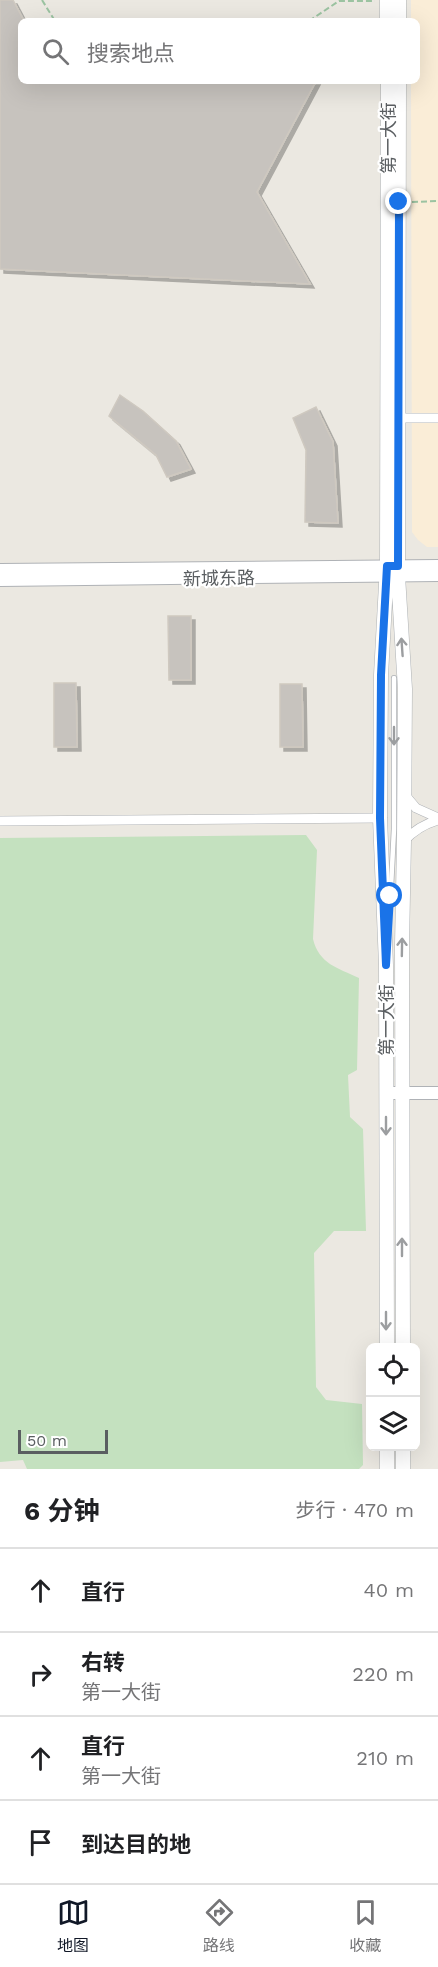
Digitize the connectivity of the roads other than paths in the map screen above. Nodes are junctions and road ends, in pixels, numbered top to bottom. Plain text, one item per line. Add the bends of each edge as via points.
1 (391, 0) edge
2 (388, 18) edge
3 (398, 18) edge
4 (387, 84) edge
5 (399, 84) edge
6 (398, 418) junction
7 (438, 418) edge
8 (438, 566) edge
9 (0, 570) edge
10 (393, 571) junction
11 (438, 575) edge
12 (0, 580) edge
13 (394, 678) dead end
14 (405, 795) junction
15 (380, 818) junction
16 (438, 819) edge
17 (0, 821) edge
18 (405, 841) junction
19 (386, 965) junction
20 (386, 1093) junction
21 (402, 1093) junction
22 (438, 1093) edge
23 (387, 1343) edge
24 (403, 1343) edge
25 (387, 1451) edge
26 (403, 1451) edge
27 (387, 1469) edge
28 (403, 1469) edge

1 - 2 main road
1 - 3 main road
4 - 10 main road, 第一大街
5 - 6 main road, 第一大街
6 - 7 street
6 - 10 main road, 第一大街
8 - 10 street, 新城东路
9 - 10 street, 新城东路
10 - 11 street, 新城东路
10 - 12 street, 新城东路
14 -> 10 main road, 第一大街 via 405,688
10 - 15 main road, 第一大街 via 381,675
13 -> 19 lane via 393,870
14 - 16 street via 416,808
14 - 18 main road, 第一大街
15 - 17 street
15 - 19 main road, 第一大街
16 - 18 street
21 -> 18 main road, 第一大街
19 - 20 main road, 第一大街
20 - 21 street
20 -> 23 main road, 第一大街
21 - 22 street
24 -> 21 main road, 第一大街
25 - 27 main road
26 - 28 main road

